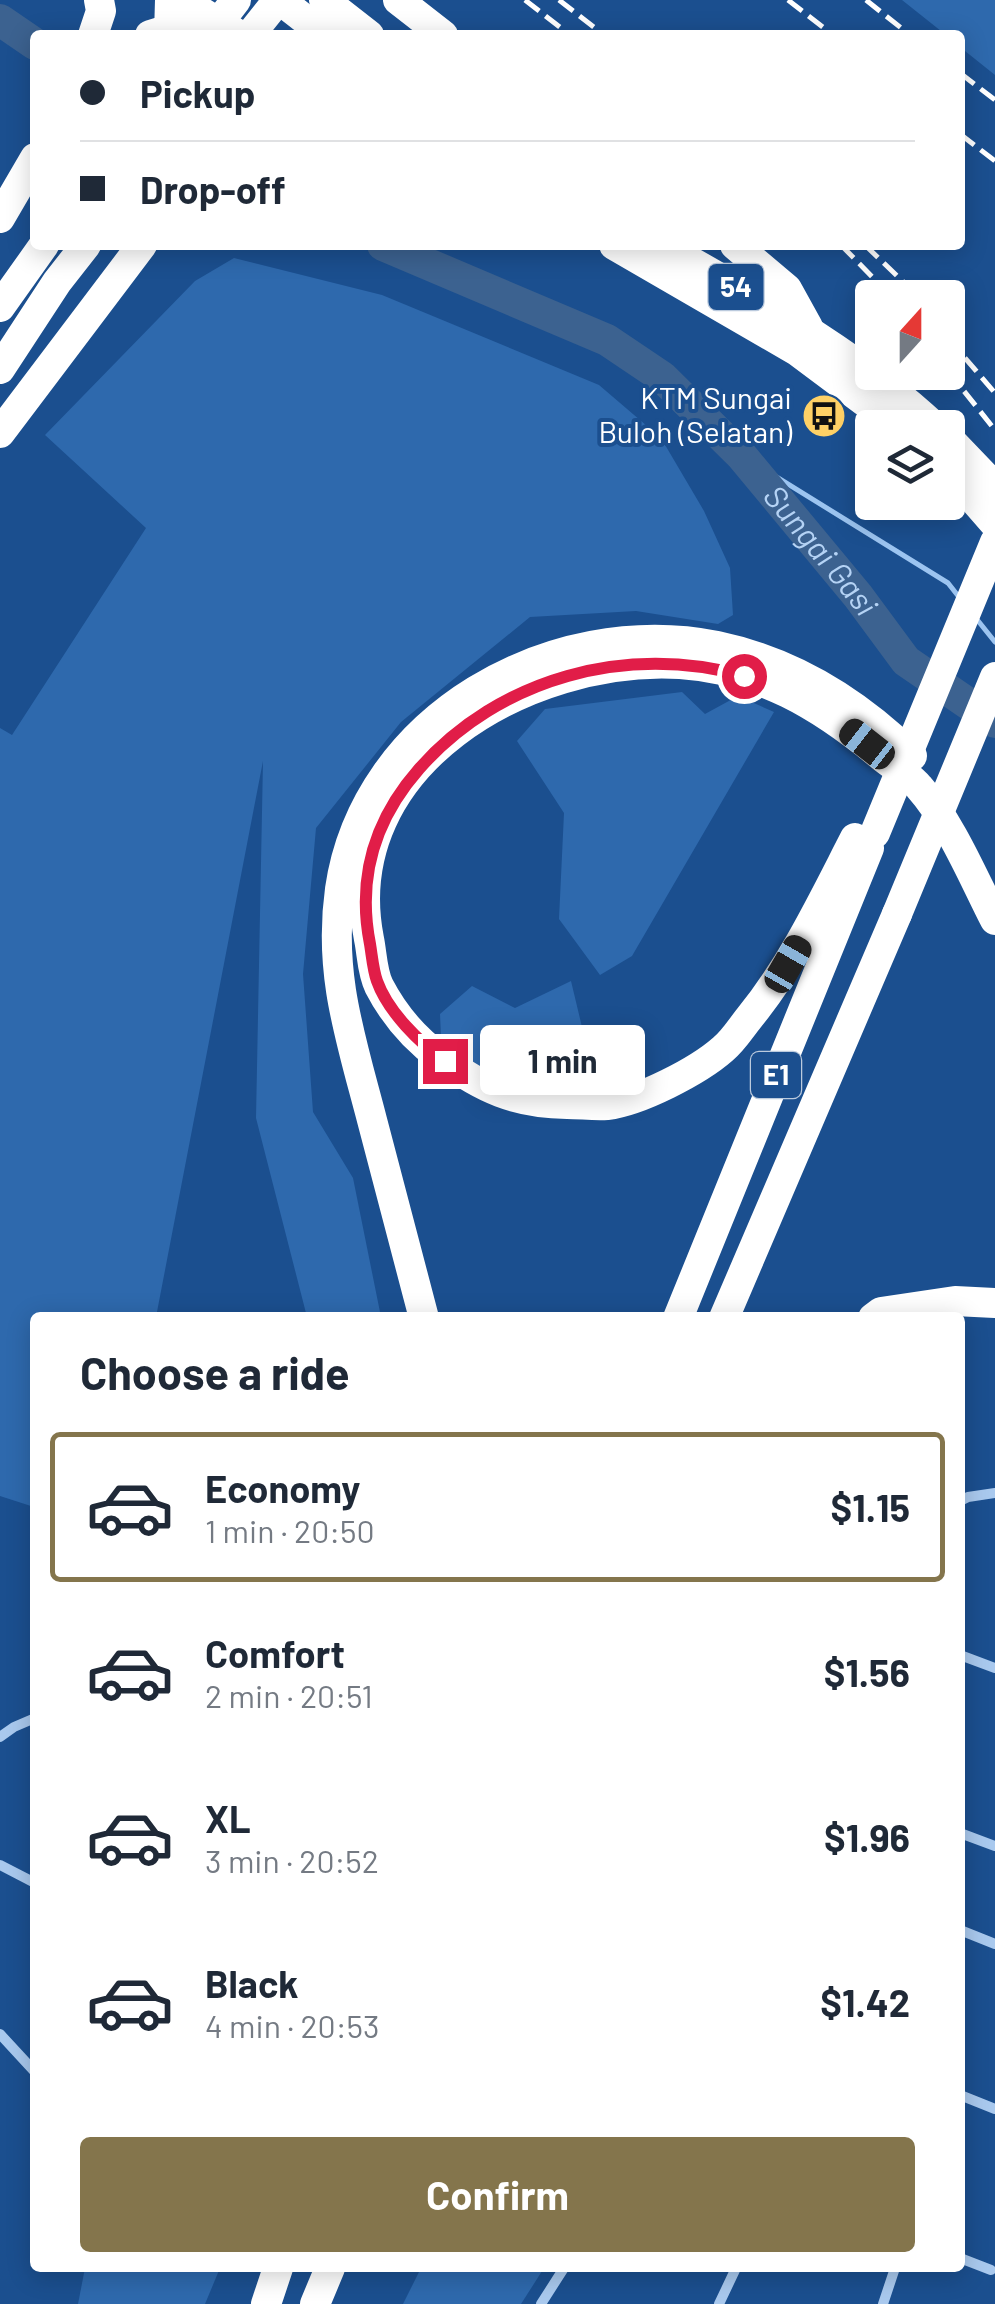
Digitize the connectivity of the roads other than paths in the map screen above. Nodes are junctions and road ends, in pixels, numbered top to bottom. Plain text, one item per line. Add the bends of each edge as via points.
1 (99, 0) edge
2 (170, 0) edge
3 (182, 0) edge
4 (236, 0) edge
5 (279, 0) edge
6 (324, 0) edge
7 (398, 0) edge
8 (95, 30) edge
9 (169, 30) edge
10 (210, 30) edge
11 (231, 30) edge
12 (254, 30) edge
13 (318, 30) edge
14 (363, 30) edge
15 (437, 30) edge
16 (30, 167) edge
17 (0, 218) edge
18 (41, 250) edge
19 (82, 250) edge
20 (138, 250) edge
21 (623, 250) edge
22 (671, 250) edge
23 (740, 250) edge
24 (0, 308) edge
25 (809, 330) junction
26 (0, 369) edge
27 (876, 410) edge
28 (915, 410) edge
29 (0, 433) edge
30 (965, 456) edge
31 (995, 488) edge
32 (965, 490) edge
33 (995, 524) edge
34 (995, 542) edge
35 (995, 677) edge
36 (865, 836) junction
37 (995, 879) edge
38 (995, 920) edge
39 (995, 1303) edge
40 (422, 1312) edge
41 (680, 1312) edge
42 (727, 1312) edge
43 (881, 1312) edge
44 (995, 1493) edge
45 (965, 1498) edge
46 (965, 1657) edge
47 (995, 1668) edge
48 (30, 1720) edge
49 (0, 1737) edge
50 (965, 1835) edge
51 (995, 1846) edge
52 (0, 1865) edge
53 (30, 1880) edge
54 (965, 1932) edge
55 (995, 1944) edge
56 (0, 2034) edge
57 (30, 2067) edge
58 (965, 2097) edge
59 (995, 2108) edge
60 (965, 2260) edge
61 (990, 2270) dead end
62 (277, 2272) edge
63 (328, 2272) edge
64 (561, 2272) edge
65 (734, 2272) edge
66 (894, 2272) edge
67 (266, 2304) edge
68 (316, 2304) edge
69 (541, 2304) edge
70 (719, 2304) edge
71 (884, 2304) edge

1 - 8 highway
2 - 9 highway, bridge
3 - 11 highway
4 - 10 highway, bridge
5 - 12 highway
5 - 13 highway
6 - 14 highway
7 - 15 highway
16 - 17 highway
18 - 24 highway
19 - 26 highway
20 - 29 highway
21 - 27 highway, 54 via 797,351
22 - 25 highway, 54
23 - 25 highway via 788,290
25 - 28 highway, 54
30 - 31 highway
32 - 33 highway
34 - 36 highway, E1, bridge
35 - 42 highway, E1, bridge
36 - 38 highway via 772,989 724,1049 675,1081 609,1104 530,1103 474,1082 416,1040 378,984 364,914 366,875 375,840 404,786 440,745 494,705 561,677 620,665 720,669 821,709 919,786
36 - 41 highway, E1
37 - 40 highway via 910,755 841,696 759,658 694,642 591,646 516,669 454,705 416,737 372,791 344,867 334,942 340,1000
39 - 43 highway via 955,1301
44 - 45 street
46 - 47 street
48 - 49 street
50 - 51 street
52 - 53 street
54 - 55 street
56 - 57 street
58 - 59 street
60 - 61 street
62 - 67 highway
63 - 68 highway
64 - 69 street
65 - 70 street
66 - 71 street

